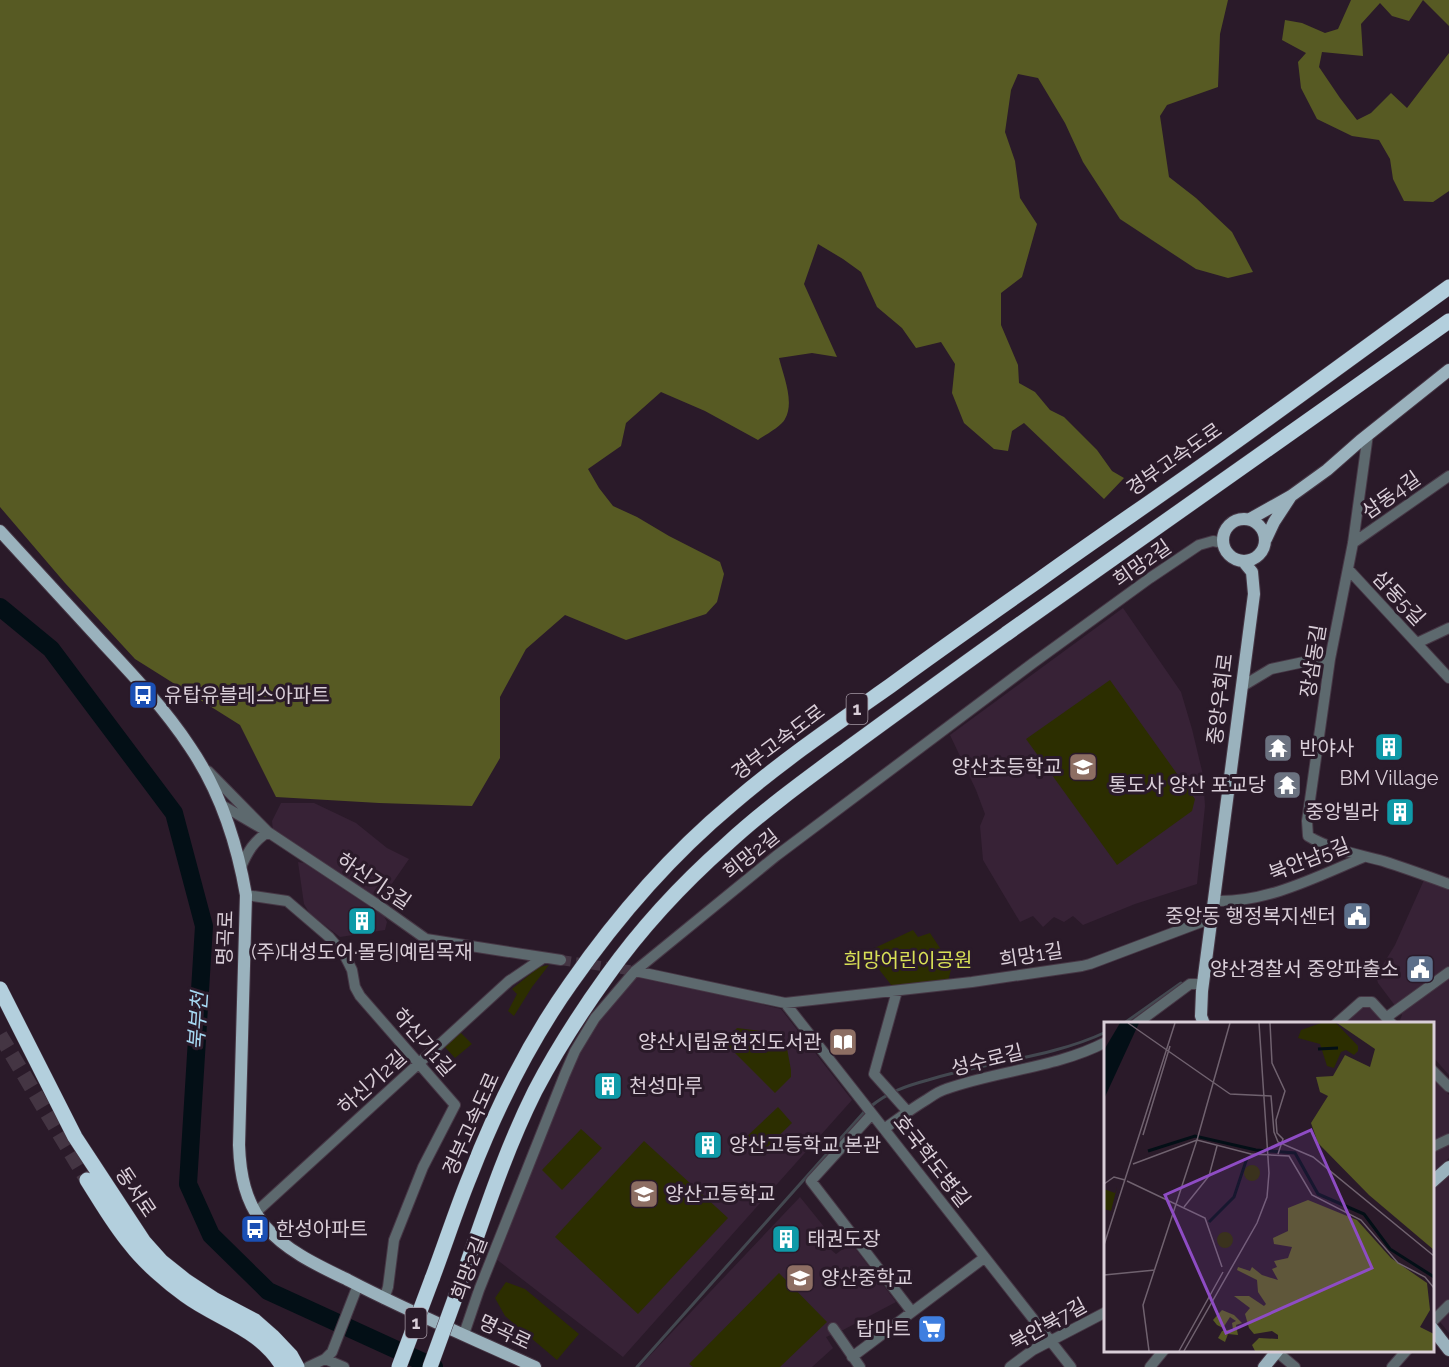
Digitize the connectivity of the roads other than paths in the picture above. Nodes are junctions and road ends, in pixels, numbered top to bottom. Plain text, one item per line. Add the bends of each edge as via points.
1 (1449, 287) edge
2 (1449, 321) edge
3 (1449, 370) edge
4 (1368, 434) junction
5 (1449, 476) edge
6 (1291, 496) junction
7 (1250, 519) junction
8 (0, 531) edge
9 (1266, 540) junction
10 (1223, 543) junction
11 (1353, 543) junction
12 (1262, 553) junction
13 (1243, 561) junction
14 (1348, 569) junction
15 (1254, 594) junction
16 (1449, 628) edge
17 (1417, 643) junction
18 (1330, 659) junction
19 (1449, 678) edge
20 (1241, 687) junction
21 (200, 762) junction
22 (220, 804) junction
23 (268, 832) junction
24 (1364, 857) junction
25 (241, 867) junction
26 (1449, 884) edge
27 (246, 895) junction
28 (1214, 901) junction
29 (1212, 918) junction
30 (543, 958) junction
31 (561, 960) tunnel mouth
32 (635, 972) junction
33 (1449, 972) edge
34 (1203, 984) junction
35 (0, 989) edge
36 (897, 991) junction
37 (784, 1003) junction
38 (1390, 1020) edge
39 (1137, 1022) edge
40 (1204, 1022) edge
41 (1337, 1022) edge
42 (1104, 1043) edge
43 (418, 1064) junction
44 (1434, 1072) edge
45 (1449, 1087) edge
46 (908, 1112) junction
47 (872, 1114) junction
48 (884, 1129) junction
49 (1449, 1139) edge
50 (1434, 1146) edge
51 (1449, 1167) edge
52 (87, 1180) tunnel mouth
53 (1434, 1180) edge
54 (255, 1213) junction
55 (984, 1258) junction
56 (358, 1285) junction
57 (384, 1299) junction
58 (1449, 1305) edge
59 (912, 1312) junction
60 (1104, 1313) edge
61 (1434, 1320) edge
62 (833, 1328) dead end
63 (1434, 1331) edge
64 (464, 1334) junction
65 (1049, 1341) junction
66 (1449, 1350) edge
67 (1162, 1352) edge
68 (1276, 1352) edge
69 (1278, 1352) edge
70 (1405, 1352) edge
71 (329, 1356) junction
72 (852, 1358) junction
73 (288, 1363) edge
74 (308, 1367) edge
75 (344, 1367) edge
76 (399, 1367) edge
77 (430, 1367) edge
78 (534, 1367) edge
79 (860, 1367) edge
80 (1010, 1367) edge
81 (1071, 1367) edge
82 (1150, 1367) edge
83 (1264, 1367) edge
84 (1294, 1367) edge
85 (1392, 1367) edge

1 - 76 highway, 경부고속도로 / 1, bridge via 777,767 730,805 655,878 569,985 520,1067 470,1175
2 - 77 highway, 1, bridge via 862,738 789,792 693,875 609,973 535,1091 501,1169
3 - 4 main road
4 - 6 main road
4 - 11 street, 장삼동길
5 - 11 street, 삼동4길
6 - 7 main road
6 - 9 main road
7 - 9 main road via 1262,526
7 - 10 main road via 1230,524
8 - 21 main road, 명곡로 via 162,707
9 - 12 main road
10 - 13 main road via 1230,556
10 - 32 street, 희망2길 via 1199,545 1141,584 776,856
11 - 14 street, 장삼동길
12 - 13 main road
12 - 15 main road
13 - 15 main road, 중앙우회로 via 1252,572
14 - 17 street, 삼동5길
14 - 18 street, 장삼동길
15 - 20 main road, 중앙우회로
16 - 17 street
17 - 19 street, 삼동5길
18 - 20 street via 1271,669
18 - 24 street, 장삼동길 via 1308,836
20 - 28 main road, 중앙우회로
21 - 22 main road, 명곡로
21 - 23 street, 하신기3길
22 - 23 street
22 - 25 main road, 명곡로
23 - 25 street via 248,850
23 - 30 street, 하신기3길 via 426,939
24 - 26 street, 북안남5길
24 - 28 street, 북안남5길 via 1284,891 1230,902
25 - 27 main road, 명곡로
27 - 43 street, 하신기1길 via 287,901 329,937 345,956 360,996
27 - 54 main road, 명곡로 via 239,1145 243,1184
28 - 29 main road, 중앙우회로
29 - 34 main road, 중앙우회로
29 - 36 street, 희망1길 via 1090,964
30 - 31 street, 하신기3길
30 - 43 street, 하신기2길 via 509,981
32 - 37 street, 희망1길
32 - 64 street, 희망2길 via 595,1018 564,1074
33 - 38 street
34 - 39 street via 1190,984
34 - 40 main road, 중앙우회로
35 - 73 highway, 동서로 via 75,1137 144,1242 186,1281 255,1321 272,1336
36 - 37 street, 희망1길
36 - 46 street via 874,1074
37 - 47 street, 호국학도병길
38 - 41 street via 1372,1002 1361,1002
42 - 46 street, 성수로길 via 1052,1063 944,1089
43 - 54 street, 하신기2길
43 - 57 street, 하신기1길 via 455,1105 423,1167 394,1240
44 - 45 street
46 - 48 street, 성수로길
47 - 48 street, 호국학도병길
47 - 59 street via 811,1181
48 - 55 street, 호국학도병길
49 - 50 street
51 - 53 main road
52 - 73 highway, 동서로 via 131,1246 161,1275 210,1311 246,1329
54 - 56 main road, 명곡로 via 285,1245
55 - 59 street
55 - 65 street, 호국학도병길
56 - 57 main road, 명곡로
56 - 71 street
57 - 64 main road, 명곡로
58 - 61 street
59 - 72 street
60 - 65 street, 북안북7길
62 - 72 street
63 - 66 main road
64 - 78 main road, 명곡로
65 - 80 street, 북안북7길
65 - 81 street, 호국학도병길
67 - 82 street
68 - 83 main road
69 - 84 street
70 - 85 street
71 - 74 street
71 - 75 street
72 - 79 street

